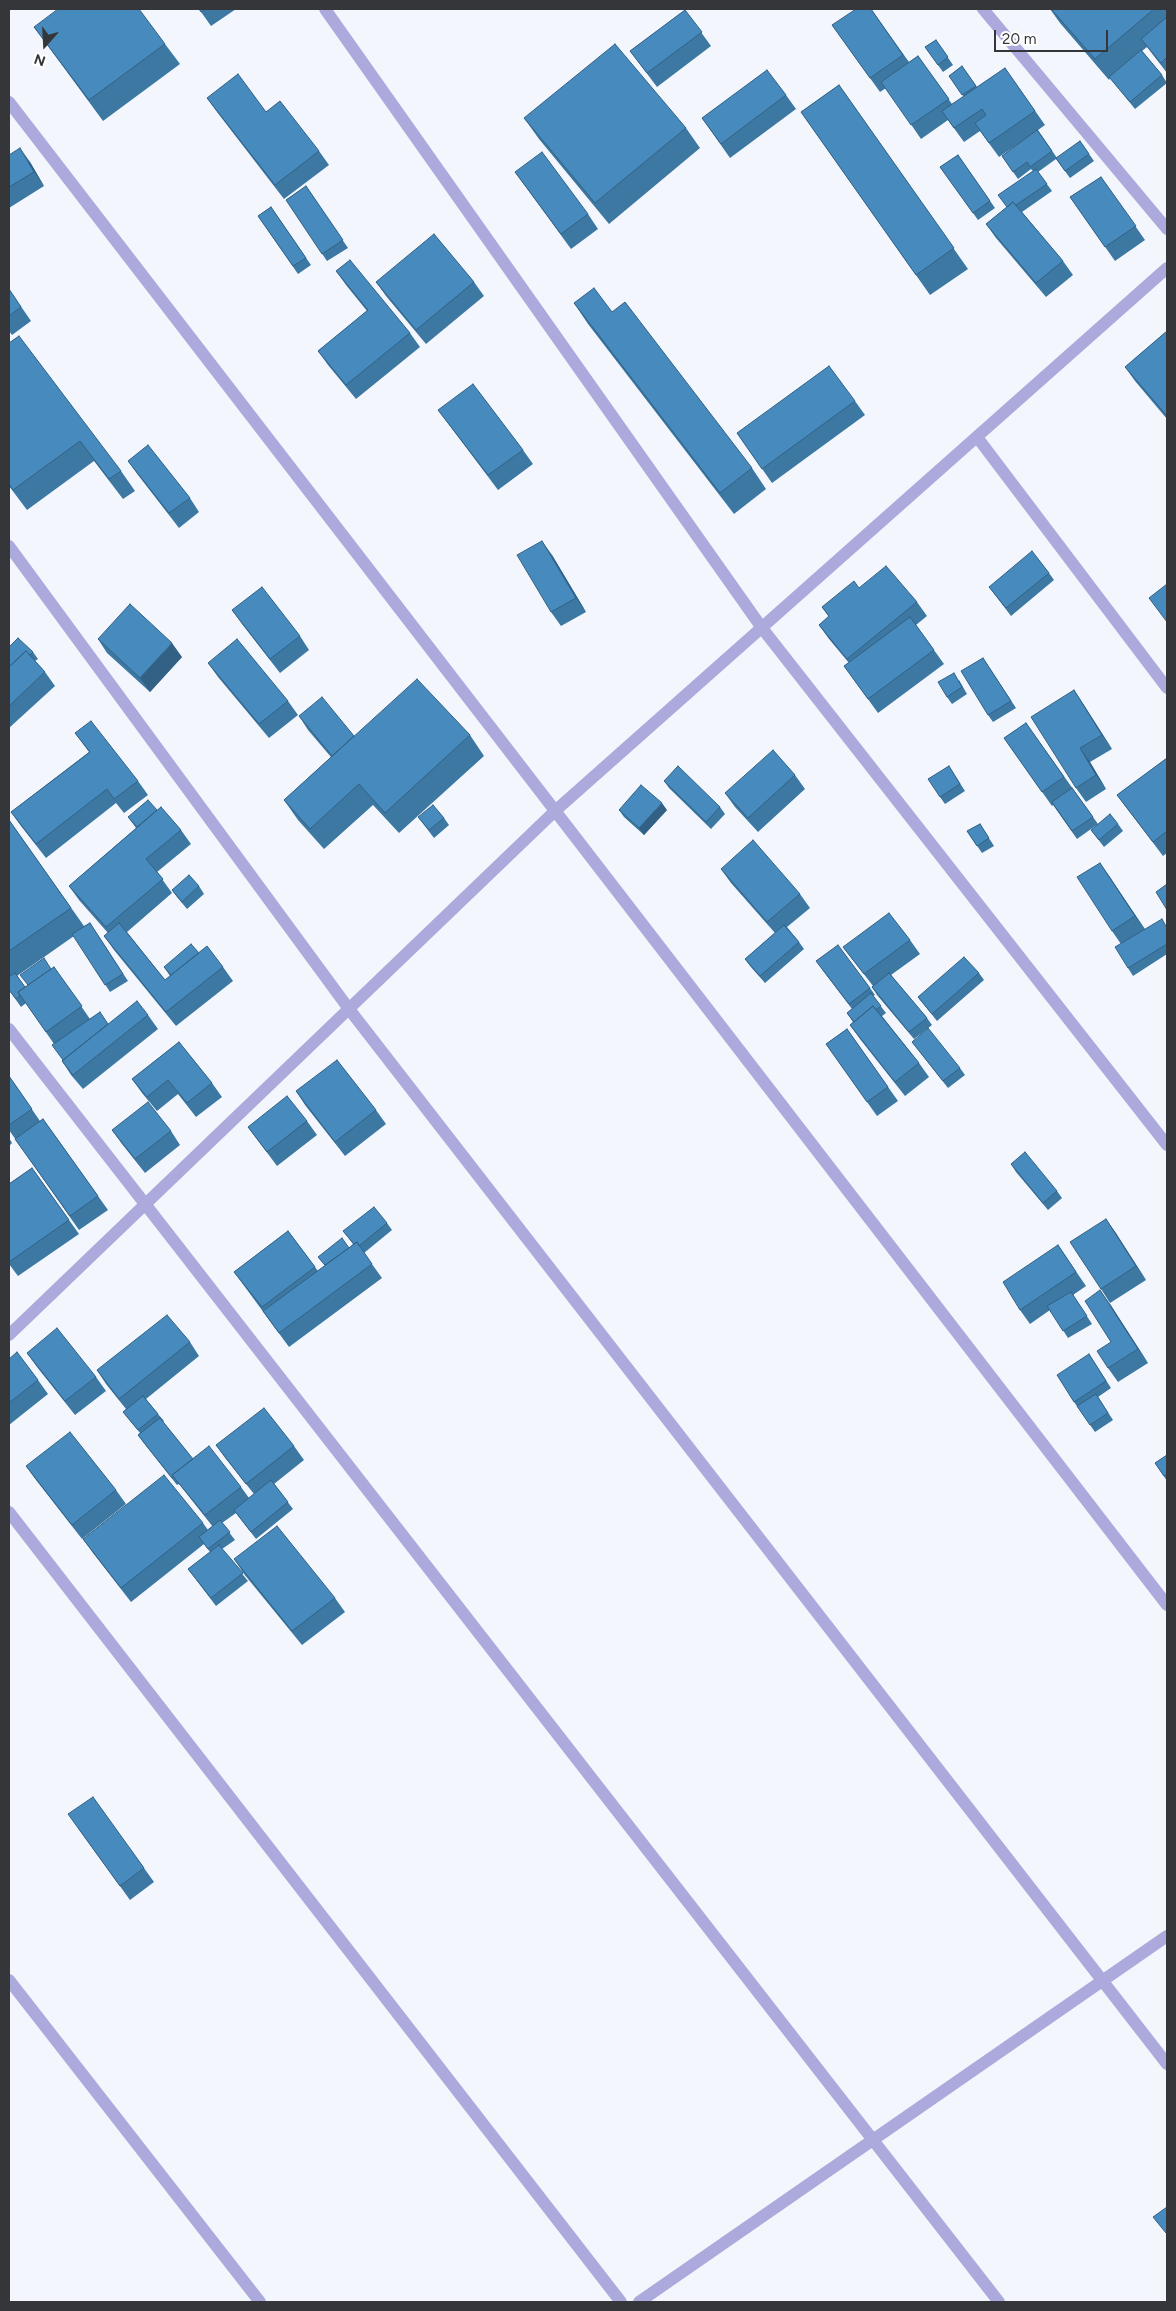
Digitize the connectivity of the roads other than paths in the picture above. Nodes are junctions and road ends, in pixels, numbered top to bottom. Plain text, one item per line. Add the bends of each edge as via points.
1 (325, 9) edge
2 (983, 9) edge
3 (9, 102) edge
4 (1167, 229) edge
5 (1167, 268) edge
6 (977, 437) junction
7 (9, 546) edge
8 (762, 628) junction
9 (1167, 688) edge
10 (555, 811) junction
11 (350, 1009) junction
12 (9, 1029) edge
13 (1167, 1145) edge
14 (145, 1205) junction
15 (9, 1335) edge
16 (9, 1512) edge
17 (1167, 1605) edge
18 (1167, 1936) edge
19 (9, 1980) edge
20 (1103, 1981) junction
21 (1167, 2064) edge
22 (873, 2140) junction
23 (260, 2302) edge
24 (621, 2302) edge
25 (639, 2302) edge
26 (999, 2302) edge

1 - 8 street
2 - 4 street
3 - 10 street
5 - 6 street
6 - 8 street
6 - 9 street
7 - 11 street
8 - 10 street
8 - 13 street
10 - 11 street
10 - 17 street
11 - 14 street
11 - 20 street
12 - 14 street
14 - 15 street
14 - 22 street
16 - 24 street
18 - 20 street
19 - 23 street
20 - 21 street
20 - 22 street
22 - 25 street
22 - 26 street

